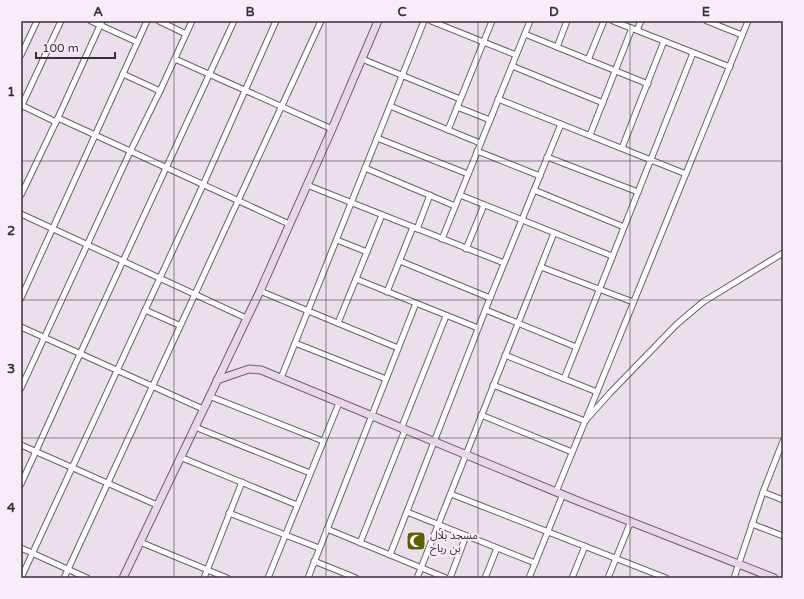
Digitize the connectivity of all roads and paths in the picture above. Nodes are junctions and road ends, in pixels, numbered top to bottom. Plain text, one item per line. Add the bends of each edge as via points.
1 (37, 21) edge
2 (61, 21) edge
3 (91, 21) edge
4 (147, 21) edge
5 (159, 21) edge
6 (192, 21) edge
7 (234, 21) edge
8 (276, 21) edge
9 (321, 21) edge
10 (370, 21) edge
11 (424, 21) edge
12 (431, 21) edge
13 (492, 21) edge
14 (530, 21) edge
15 (567, 21) edge
16 (604, 21) edge
17 (613, 21) edge
18 (641, 21) edge
19 (707, 21) edge
20 (748, 21) edge
21 (101, 23) edge
22 (378, 23) edge
23 (634, 29) junction
24 (186, 34) junction
25 (525, 34) junction
26 (742, 35) junction
27 (664, 41) junction
28 (137, 42) junction
29 (483, 42) junction
30 (557, 47) junction
31 (693, 53) junction
32 (21, 55) edge
33 (516, 55) junction
34 (174, 59) junction
35 (362, 59) junction
36 (588, 60) junction
37 (512, 66) junction
38 (730, 67) junction
39 (616, 71) junction
40 (123, 74) junction
41 (210, 75) junction
42 (403, 75) junction
43 (648, 84) junction
44 (160, 91) junction
45 (245, 91) junction
46 (460, 99) junction
47 (498, 99) junction
48 (603, 103) junction
49 (21, 106) edge
50 (390, 106) junction
51 (282, 107) junction
52 (457, 107) junction
53 (57, 120) junction
54 (490, 120) junction
55 (561, 124) junction
56 (332, 129) junction
57 (448, 130) junction
58 (96, 135) junction
59 (590, 136) junction
60 (377, 138) junction
61 (480, 142) junction
62 (622, 148) junction
63 (477, 151) junction
64 (130, 152) junction
65 (547, 157) junction
66 (651, 160) junction
67 (166, 168) junction
68 (365, 168) junction
69 (468, 174) junction
70 (686, 174) junction
71 (540, 176) junction
72 (202, 185) junction
73 (308, 185) junction
74 (534, 190) junction
75 (638, 192) junction
76 (21, 195) edge
77 (430, 195) junction
78 (460, 195) junction
79 (238, 201) junction
80 (352, 202) junction
81 (484, 205) junction
82 (455, 206) junction
83 (21, 214) edge
84 (382, 214) junction
85 (521, 220) junction
86 (289, 224) junction
87 (624, 226) junction
88 (415, 228) junction
89 (53, 229) junction
90 (554, 234) junction
91 (442, 239) junction
92 (337, 240) junction
93 (87, 245) junction
94 (466, 249) junction
95 (367, 252) junction
96 (783, 253) edge
97 (612, 256) junction
98 (400, 261) junction
99 (123, 262) junction
100 (504, 263) junction
101 (540, 267) junction
102 (159, 278) junction
103 (356, 279) junction
104 (599, 289) junction
105 (260, 291) junction
106 (387, 292) junction
107 (194, 294) junction
108 (21, 298) edge
109 (490, 298) junction
110 (633, 302) junction
111 (416, 303) junction
112 (144, 310) junction
113 (486, 310) junction
114 (308, 311) junction
115 (446, 316) junction
116 (246, 318) junction
117 (338, 323) junction
118 (518, 323) junction
119 (179, 325) junction
120 (21, 327) edge
121 (478, 328) junction
122 (44, 338) junction
123 (295, 343) junction
124 (576, 347) junction
125 (398, 348) junction
126 (80, 354) junction
127 (505, 355) junction
128 (116, 371) junction
129 (281, 378) junction
130 (386, 379) junction
131 (564, 379) junction
132 (217, 380) junction
133 (493, 385) junction
134 (152, 386) junction
135 (21, 388) edge
136 (597, 392) junction
137 (209, 396) junction
138 (339, 403) junction
139 (203, 409) junction
140 (481, 415) junction
141 (371, 416) junction
142 (585, 421) junction
143 (194, 426) junction
144 (403, 429) junction
145 (323, 441) junction
146 (783, 441) edge
147 (435, 442) junction
148 (21, 445) edge
149 (35, 452) junction
150 (572, 452) junction
151 (467, 455) junction
152 (180, 457) junction
153 (72, 469) junction
154 (310, 473) junction
155 (242, 482) junction
156 (21, 484) edge
157 (107, 484) junction
158 (763, 492) junction
159 (559, 493) junction
160 (451, 494) junction
161 (783, 500) edge
162 (297, 504) junction
163 (157, 506) junction
164 (407, 512) junction
165 (229, 513) junction
166 (630, 521) junction
167 (752, 524) junction
168 (439, 525) junction
169 (327, 529) junction
170 (548, 531) junction
171 (285, 534) junction
172 (466, 536) junction
173 (783, 536) edge
174 (140, 542) junction
175 (360, 543) junction
176 (585, 546) junction
177 (21, 548) edge
178 (319, 548) junction
179 (497, 548) junction
180 (33, 553) junction
181 (390, 555) junction
182 (616, 558) junction
183 (314, 562) junction
184 (535, 563) junction
185 (739, 564) junction
186 (68, 569) junction
187 (422, 569) junction
188 (207, 570) junction
189 (21, 578) edge
190 (64, 578) edge
191 (87, 578) edge
192 (123, 578) edge
193 (204, 578) edge
194 (227, 578) edge
195 (268, 578) edge
196 (308, 578) edge
197 (356, 578) edge
198 (417, 578) edge
199 (446, 578) edge
200 (450, 578) edge
201 (485, 578) edge
202 (529, 578) edge
203 (572, 578) edge
204 (608, 578) edge
205 (666, 578) edge
206 (734, 578) edge
207 (774, 578) edge

1 - 32 street
2 - 49 street
3 - 21 street
4 - 28 street
5 - 24 street
6 - 24 street
7 - 41 street
8 - 45 street
9 - 51 street
10 - 22 street
11 - 42 street
12 - 29 street
13 - 29 street
14 - 25 street
15 - 30 street
16 - 36 street
17 - 23 street
18 - 23 street
19 - 26 street
20 - 26 street
21 - 28 street
21 - 53 street
22 - 35 street
23 - 27 street
23 - 39 street
24 - 34 street
25 - 30 street
25 - 33 street
26 - 38 street
27 - 31 street
27 - 43 street
28 - 40 street
29 - 33 street
29 - 46 street
30 - 36 street
31 - 38 street
31 - 66 street
33 - 37 street
34 - 41 street
34 - 44 street
35 - 42 street
35 - 56 street
36 - 39 street
37 - 47 street
37 - 48 street
38 - 70 street
39 - 43 street
39 - 48 street
40 - 44 street
40 - 58 street
41 - 45 street
41 - 67 street
42 - 46 street
42 - 50 street
43 - 62 street
44 - 64 street
45 - 51 street
45 - 72 street
46 - 52 street
47 - 54 street
47 - 55 street
48 - 59 street
49 - 53 street
50 - 57 street
50 - 60 street
51 - 56 street
51 - 79 street
52 - 54 street
52 - 57 street
53 - 58 street
53 - 76 street
54 - 61 street
55 - 59 street
55 - 65 street
56 - 73 street
57 - 61 street
58 - 64 street
58 - 89 street
59 - 62 street
60 - 68 street
60 - 69 street
61 - 63 street
62 - 66 street
63 - 69 street
63 - 71 street
64 - 67 street
64 - 93 street
65 - 71 street
65 - 75 street
66 - 70 street
66 - 75 street
67 - 72 street
67 - 99 street
68 - 77 street
68 - 80 street
69 - 78 street
70 - 110 street
71 - 74 street
72 - 79 street
72 - 102 street
73 - 80 street
73 - 86 street
74 - 85 street
74 - 87 street
75 - 87 street
77 - 82 street
77 - 88 street
78 - 81 street
78 - 82 street
79 - 86 street
79 - 107 street
80 - 84 street
80 - 92 street
81 - 85 street
81 - 94 street
82 - 91 street
83 - 89 street
84 - 88 street
84 - 95 street
85 - 90 street
85 - 100 street
86 - 105 street
87 - 97 street
88 - 91 street
88 - 98 street
89 - 93 street
89 - 108 street
90 - 97 street
90 - 101 street
91 - 94 street
92 - 95 street
92 - 114 street
93 - 99 street
93 - 122 street
94 - 100 street
95 - 103 street
96 - 142 street via 703,302 677,324
97 - 104 street
98 - 106 street
98 - 109 street
99 - 102 street
99 - 126 street
100 - 109 street
101 - 104 street
101 - 118 street
102 - 107 street
102 - 112 street
103 - 106 street
103 - 117 street
104 - 110 street
104 - 124 street
105 - 114 street
105 - 116 street
106 - 111 street
107 - 116 street
107 - 119 street
109 - 113 street
110 - 136 street
111 - 115 street
111 - 125 street
112 - 119 street
112 - 128 street
113 - 118 street
113 - 121 street
114 - 117 street
114 - 123 street
115 - 121 street
115 - 144 street
116 - 132 street
117 - 125 street
118 - 124 street
118 - 127 street
119 - 134 street
120 - 122 street
121 - 147 street
122 - 126 street
122 - 135 street
123 - 129 street
123 - 130 street
124 - 131 street
125 - 130 street
126 - 128 street
126 - 149 street
127 - 131 street
127 - 133 street
128 - 134 street
128 - 153 street
129 - 132 street via 255,369
129 - 138 street
130 - 141 street
131 - 136 street
132 - 137 street
133 - 140 street
133 - 142 street
134 - 139 street
134 - 157 street
136 - 142 street
137 - 139 street
137 - 145 street
138 - 141 street
138 - 145 street
139 - 143 street
140 - 150 street
140 - 151 street
141 - 144 street
141 - 169 street
142 - 150 street
143 - 152 street
143 - 154 street
144 - 147 street
144 - 175 street
145 - 154 street
146 - 158 street
147 - 151 street
147 - 164 street
148 - 149 street
149 - 153 street
149 - 156 street
150 - 159 street
151 - 159 street
151 - 160 street
152 - 155 street
152 - 163 street
153 - 157 street
153 - 180 street
154 - 162 street
155 - 162 street
155 - 165 street
157 - 163 street
157 - 186 street
158 - 161 street
158 - 167 street
159 - 166 street
159 - 170 street
160 - 168 street
160 - 170 street
162 - 171 street
163 - 174 street
164 - 168 street
164 - 181 street
165 - 171 street
165 - 188 street
166 - 182 street
166 - 185 street
167 - 173 street
167 - 185 street
168 - 172 street
168 - 187 street
169 - 175 street
169 - 178 street
170 - 176 street
170 - 184 street
171 - 178 street
171 - 195 street
172 - 179 street
172 - 200 street
174 - 188 street
174 - 192 street
175 - 181 street
176 - 182 street
176 - 203 street
177 - 180 street
178 - 183 street
179 - 184 street
179 - 201 street
180 - 186 street
180 - 189 street
181 - 187 street
182 - 204 street
182 - 205 street
183 - 196 street
183 - 197 street
184 - 202 street
185 - 206 street
185 - 207 street
186 - 190 street
186 - 191 street
187 - 198 street
187 - 199 street
188 - 193 street
188 - 194 street

